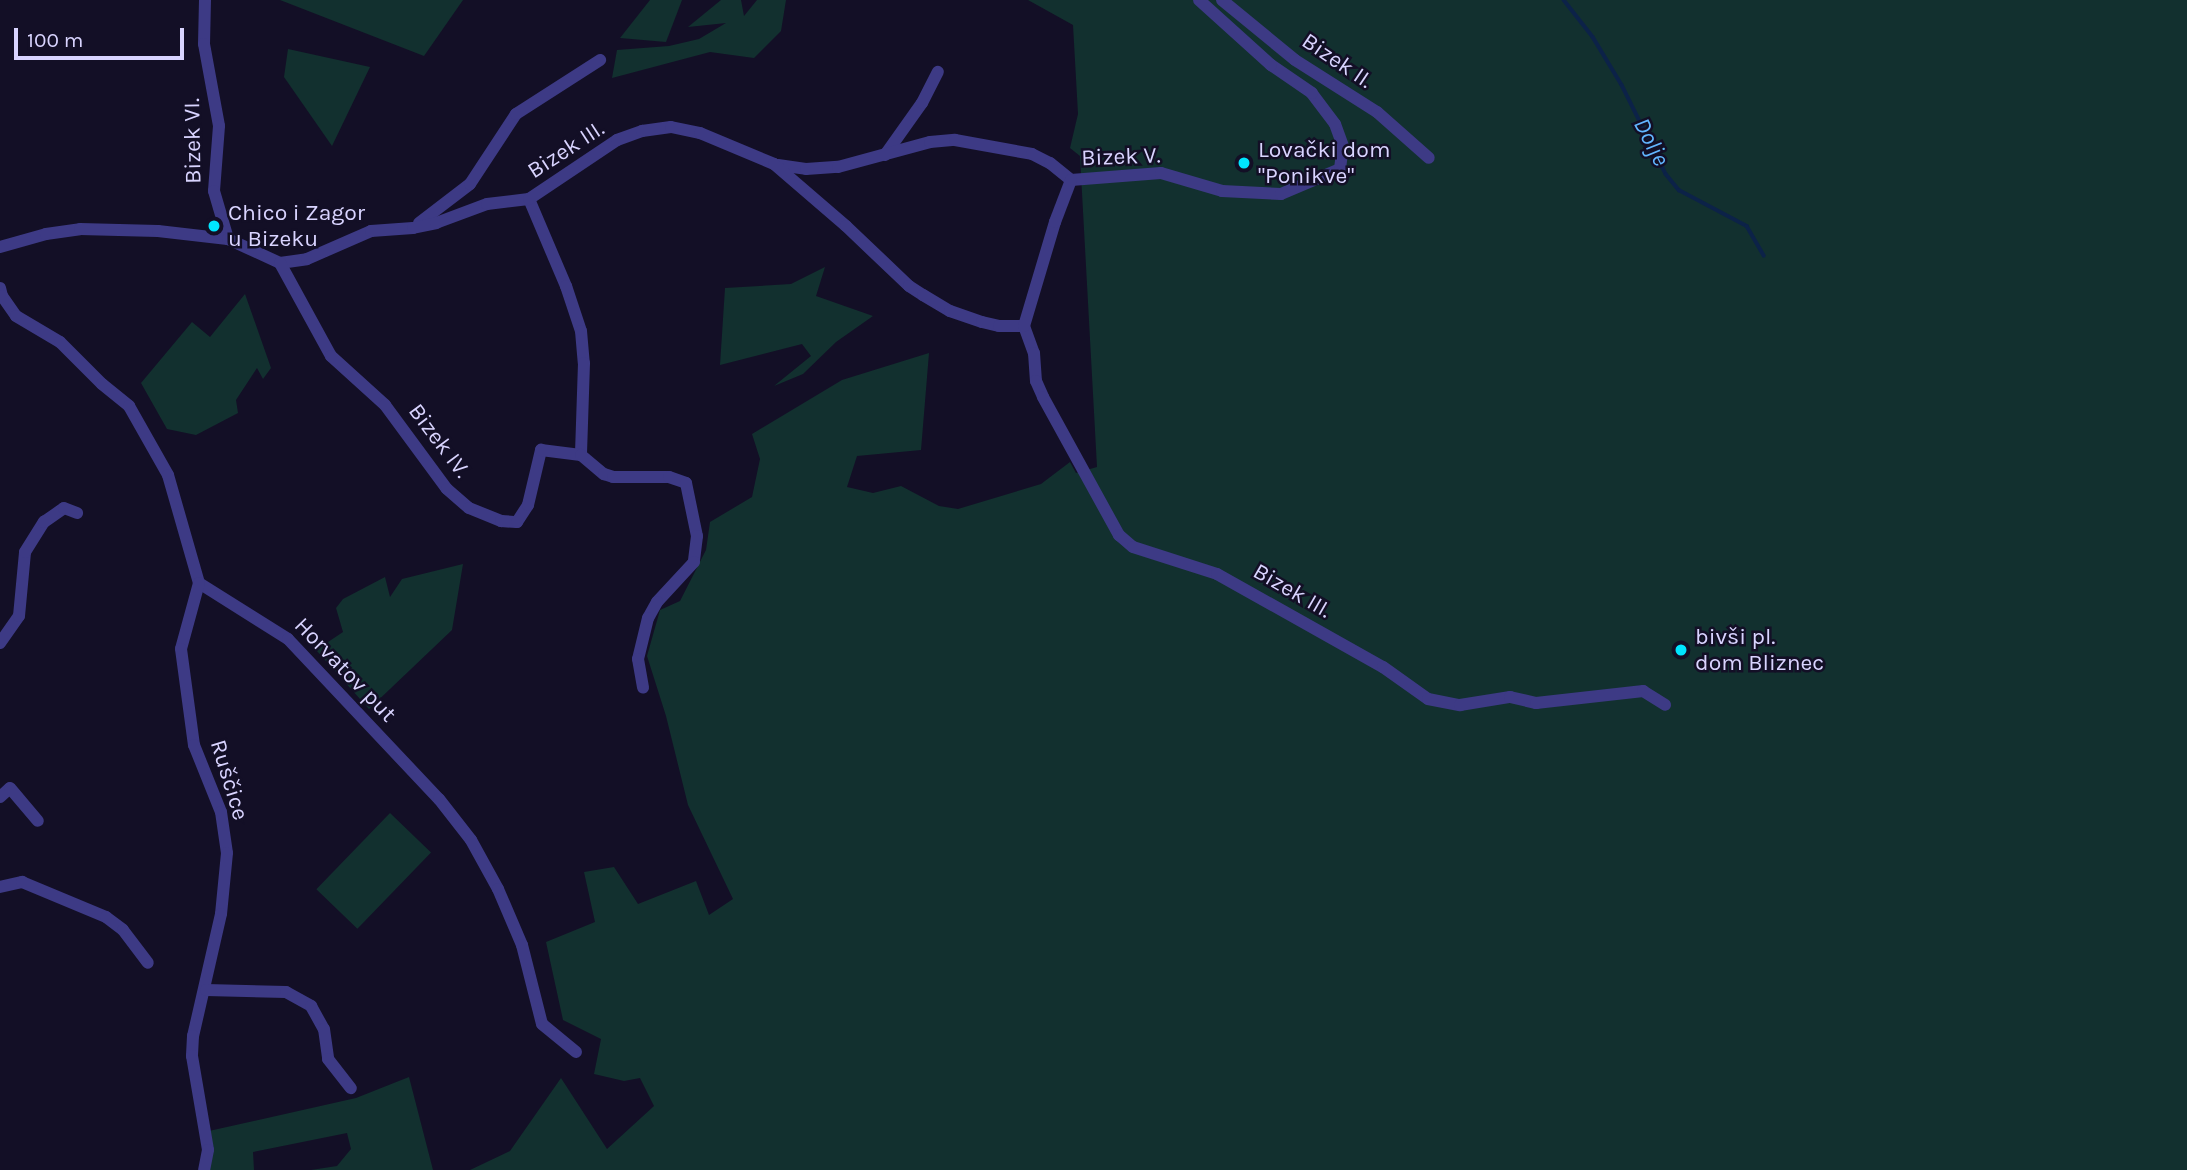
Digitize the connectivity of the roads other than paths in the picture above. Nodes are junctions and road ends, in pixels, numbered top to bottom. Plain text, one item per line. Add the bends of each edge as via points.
1 (205, 0) edge
2 (1199, 0) edge
3 (1222, 0) edge
4 (600, 60) dead end
5 (938, 72) dead end
6 (885, 155) junction
7 (1429, 158) dead end
8 (774, 164) junction
9 (1071, 180) junction
10 (529, 199) junction
11 (413, 228) junction
12 (228, 239) junction
13 (0, 247) edge
14 (280, 262) junction
15 (0, 288) edge
16 (1024, 326) junction
17 (581, 455) junction
18 (77, 513) dead end
19 (199, 583) junction
20 (0, 643) edge
21 (643, 688) dead end
22 (1665, 705) dead end
23 (0, 797) edge
24 (38, 821) dead end
25 (0, 887) edge
26 (148, 963) dead end
27 (206, 990) junction
28 (576, 1052) dead end
29 (351, 1088) dead end
30 (204, 1170) edge

1 - 12 street, Bizek VI. via 204,44 219,126 214,191
2 - 9 street, Bizek V. via 1271,65 1312,93 1335,124 1343,146 1339,169 1281,194 1222,191 1161,173
3 - 7 street, Bizek II. via 1295,60 1377,112
4 - 11 street via 516,114 470,184
5 - 6 street
6 - 8 street, Bizek V. via 838,167
6 - 9 street, Bizek V. via 955,140 1032,154
8 - 10 street, Bizek III. via 700,132 659,128 617,140
8 - 16 street, Bizek III. via 916,291 982,322
9 - 16 street
10 - 11 street, Bizek III. via 487,204
10 - 17 street via 581,331
11 - 14 street, Bizek III. via 371,231 321,254
12 - 13 street via 80,229
12 - 14 street
14 - 17 street, Bizek IV. via 331,356 399,420 438,477 469,508 501,521 517,522 528,505 541,450
15 - 19 street via 16,316 60,342 129,406 168,475
16 - 22 street, Bizek III. via 1043,397 1119,535 1133,547 1232,581 1382,667 1428,699 1460,705 1510,697 1536,703 1643,691
17 - 21 street, Bizek IV. via 613,477 669,477 687,483 697,536 694,562 648,618 638,659
18 - 20 street via 64,508 44,522 24,552 19,617
19 - 27 street, Ruščice via 181,649 194,745 221,812 227,853
19 - 28 street, Horvatov put via 288,639 439,799 471,840 498,889 522,945 542,1024
23 - 24 street via 10,788
25 - 26 street via 22,882 106,917 123,930
27 - 29 street via 286,992 311,1006 324,1029 328,1059
27 - 30 street, Ruščice via 192,1056 208,1150

